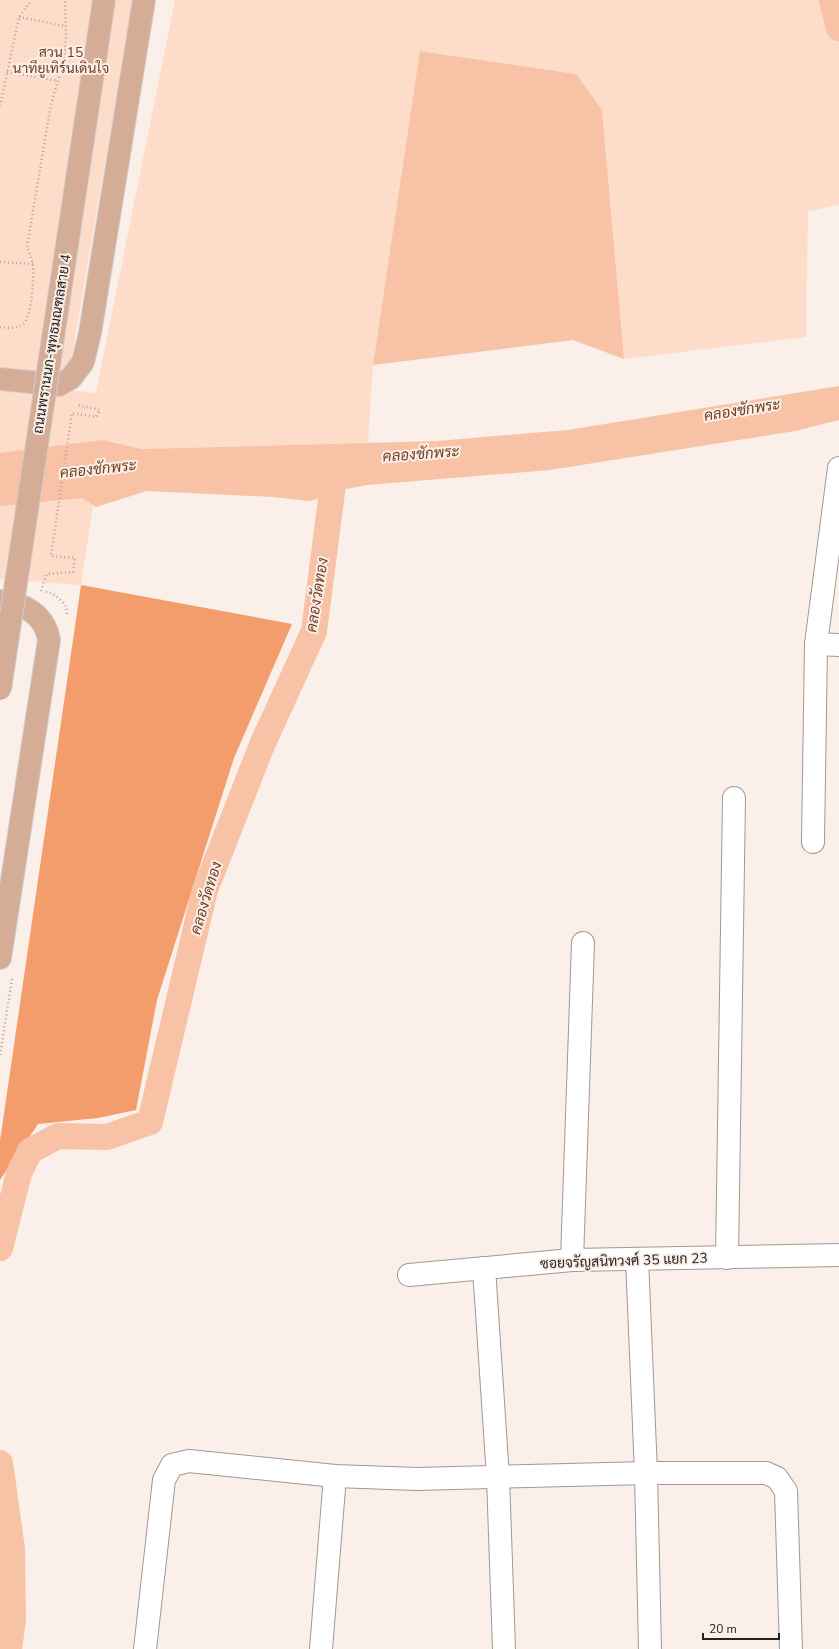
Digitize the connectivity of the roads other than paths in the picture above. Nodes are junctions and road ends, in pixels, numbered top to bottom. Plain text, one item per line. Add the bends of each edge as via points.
1 (104, 0) edge
2 (144, 0) edge
3 (0, 379) edge
4 (839, 468) edge
5 (0, 601) edge
6 (816, 644) junction
7 (839, 645) edge
8 (0, 689) edge
9 (734, 798) dead end
10 (813, 842) dead end
11 (583, 942) dead end
12 (0, 958) edge
13 (839, 1255) edge
14 (727, 1258) junction
15 (638, 1259) junction
16 (572, 1260) junction
17 (484, 1268) junction
18 (409, 1274) dead end
19 (646, 1473) junction
20 (336, 1476) junction
21 (498, 1477) junction
22 (145, 1649) edge
23 (321, 1649) edge
24 (504, 1649) edge
25 (650, 1649) edge
26 (791, 1649) edge

1 - 8 main road, ถนนพรานนก-พุทธมณฑลสาย 4, bridge
2 - 3 main road via 90,333 83,362 71,378 59,385
4 - 6 street
5 - 12 main road via 21,606 34,613 43,621 49,640
6 - 7 street
6 - 10 street
9 - 14 street
11 - 16 street
13 - 14 street, ซอยจรัญสนิทวงศ์ 35 แยก 23
14 - 15 street, ซอยจรัญสนิทวงศ์ 35 แยก 23
15 - 16 street, ซอยจรัญสนิทวงศ์ 35 แยก 23
15 - 19 street
16 - 17 street, ซอยจรัญสนิทวงศ์ 35 แยก 23
17 - 18 street, ซอยจรัญสนิทวงศ์ 35 แยก 23
17 - 21 street
19 - 21 street
19 - 25 street
19 - 26 street via 766,1473 777,1478 786,1491
20 - 21 street via 417,1479
20 - 22 street via 189,1461 172,1465 164,1480
20 - 23 street
21 - 24 street

